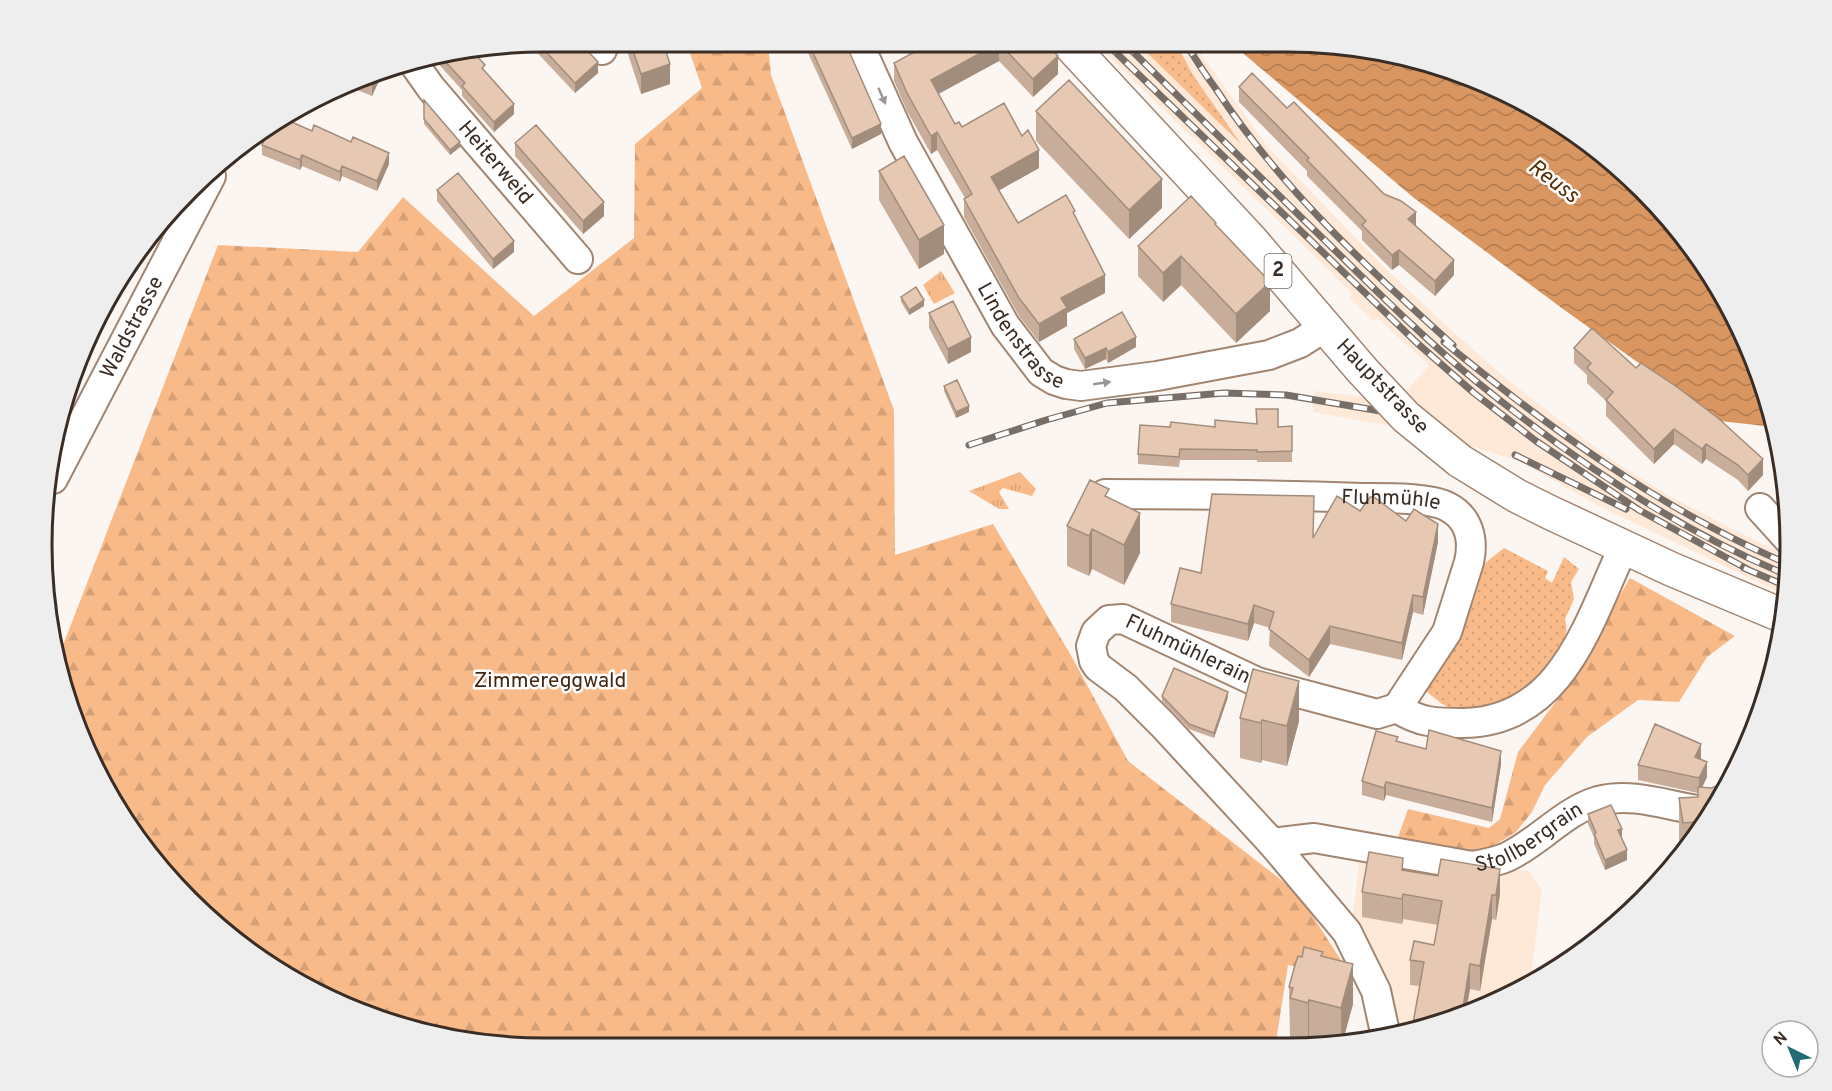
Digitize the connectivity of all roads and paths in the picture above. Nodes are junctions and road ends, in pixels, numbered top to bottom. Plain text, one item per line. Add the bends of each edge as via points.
1 (862, 52) edge
2 (1076, 52) edge
3 (418, 69) edge
4 (203, 191) edge
5 (578, 259) dead end
6 (1325, 327) junction
7 (59, 467) edge
8 (1105, 494) edge
9 (1760, 508) dead end
10 (1779, 529) edge
11 (1614, 542) junction
12 (1775, 613) edge
13 (1398, 708) junction
14 (1701, 811) edge
15 (1272, 843) junction
16 (1384, 1029) edge

1 -> 6 street, Lindenstrasse via 903,142 1005,325 1041,372 1054,380 1081,386 1269,355 1300,343
2 - 6 main road, Hauptstrasse / 2 via 1251,240
3 - 5 street, Heiterweid
4 - 7 street, Waldstrasse
6 - 11 main road, Hauptstrasse / 2, bridge via 1391,403 1456,459 1517,496
8 - 13 street, Fluhmühle via 1399,499 1436,503 1454,511 1470,534 1468,562 1447,632
9 - 10 street
11 - 12 main road, Hauptstrasse / 2
11 - 13 street via 1585,634 1564,669 1525,707 1495,718 1459,723 1428,723
13 - 15 street, Fluhmühlerain via 1377,714 1257,682 1123,619 1109,620 1101,626 1091,646 1098,667 1163,725
14 - 15 street, Stollbergrain via 1639,799 1597,801 1509,856 1472,866 1314,838
15 - 16 street, Fluhmühlerain via 1347,932 1376,991

